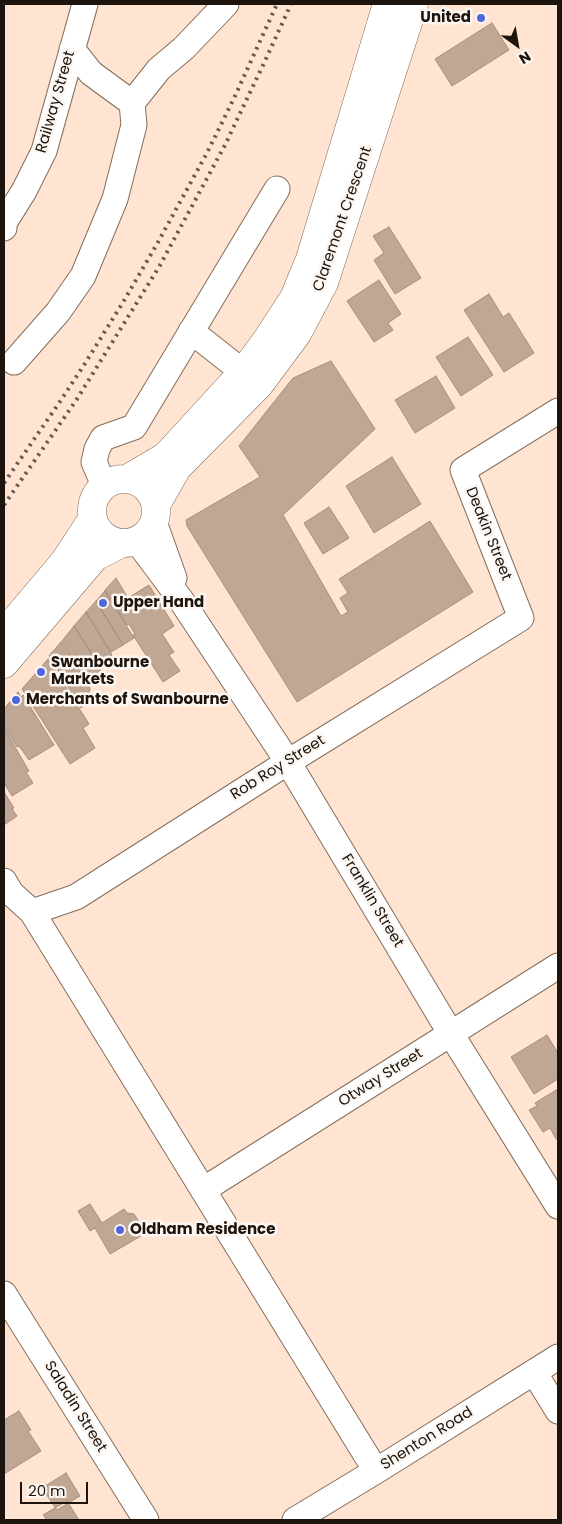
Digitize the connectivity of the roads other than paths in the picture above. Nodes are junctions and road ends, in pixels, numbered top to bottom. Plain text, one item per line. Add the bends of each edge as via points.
1 (64, 4) edge
2 (226, 4) edge
3 (387, 4) edge
4 (414, 4) edge
5 (78, 26) edge
6 (132, 103) junction
7 (277, 189) dead end
8 (4, 224) edge
9 (4, 228) edge
10 (191, 331) junction
11 (14, 362) dead end
12 (243, 372) junction
13 (558, 411) edge
14 (117, 482) junction
15 (93, 518) junction
16 (142, 528) junction
17 (521, 618) joint
18 (4, 633) edge
19 (4, 664) edge
20 (288, 762) junction
21 (6, 891) edge
22 (32, 912) junction
23 (558, 966) edge
24 (451, 1034) junction
25 (203, 1190) junction
26 (558, 1206) edge
27 (4, 1294) edge
28 (558, 1357) edge
29 (534, 1372) junction
30 (558, 1412) edge
31 (376, 1471) junction
32 (146, 1520) edge
33 (295, 1520) edge

1 - 5 street
2 - 6 street via 159,69
3 - 12 main road, Claremont Crescent via 310,259 294,298
4 - 16 main road, Claremont Crescent via 324,283 286,349 259,384 177,468
5 - 6 street via 91,73
5 - 8 street, Railway Street via 44,150
6 - 11 street via 134,125 117,192 83,276 58,312
7 - 10 street
8 - 9 street, Railway Street
10 - 12 street
10 - 14 street via 134,427 103,438 97,449 94,462 100,476
12 - 14 main road, Claremont Crescent via 166,456
13 - 17 street, Deakin Street via 463,470
14 - 15 main road via 99,491 94,499
14 - 16 main road via 137,481 152,495
15 - 16 main road via 96,528 112,541
15 - 18 main road via 64,562
16 - 19 main road via 94,557
16 - 20 street, Franklin Street via 181,600
17 - 20 street, Rob Roy Street
20 - 22 street, Rob Roy Street via 76,897
20 - 24 street, Franklin Street
21 - 22 street
22 - 25 street
23 - 24 street, Otway Street
24 - 25 street, Otway Street
24 - 26 street, Franklin Street
25 - 31 street
27 - 32 street, Saladin Street
28 - 29 street, Shenton Road
29 - 30 street
29 - 31 street, Shenton Road
31 - 33 street, Shenton Road

